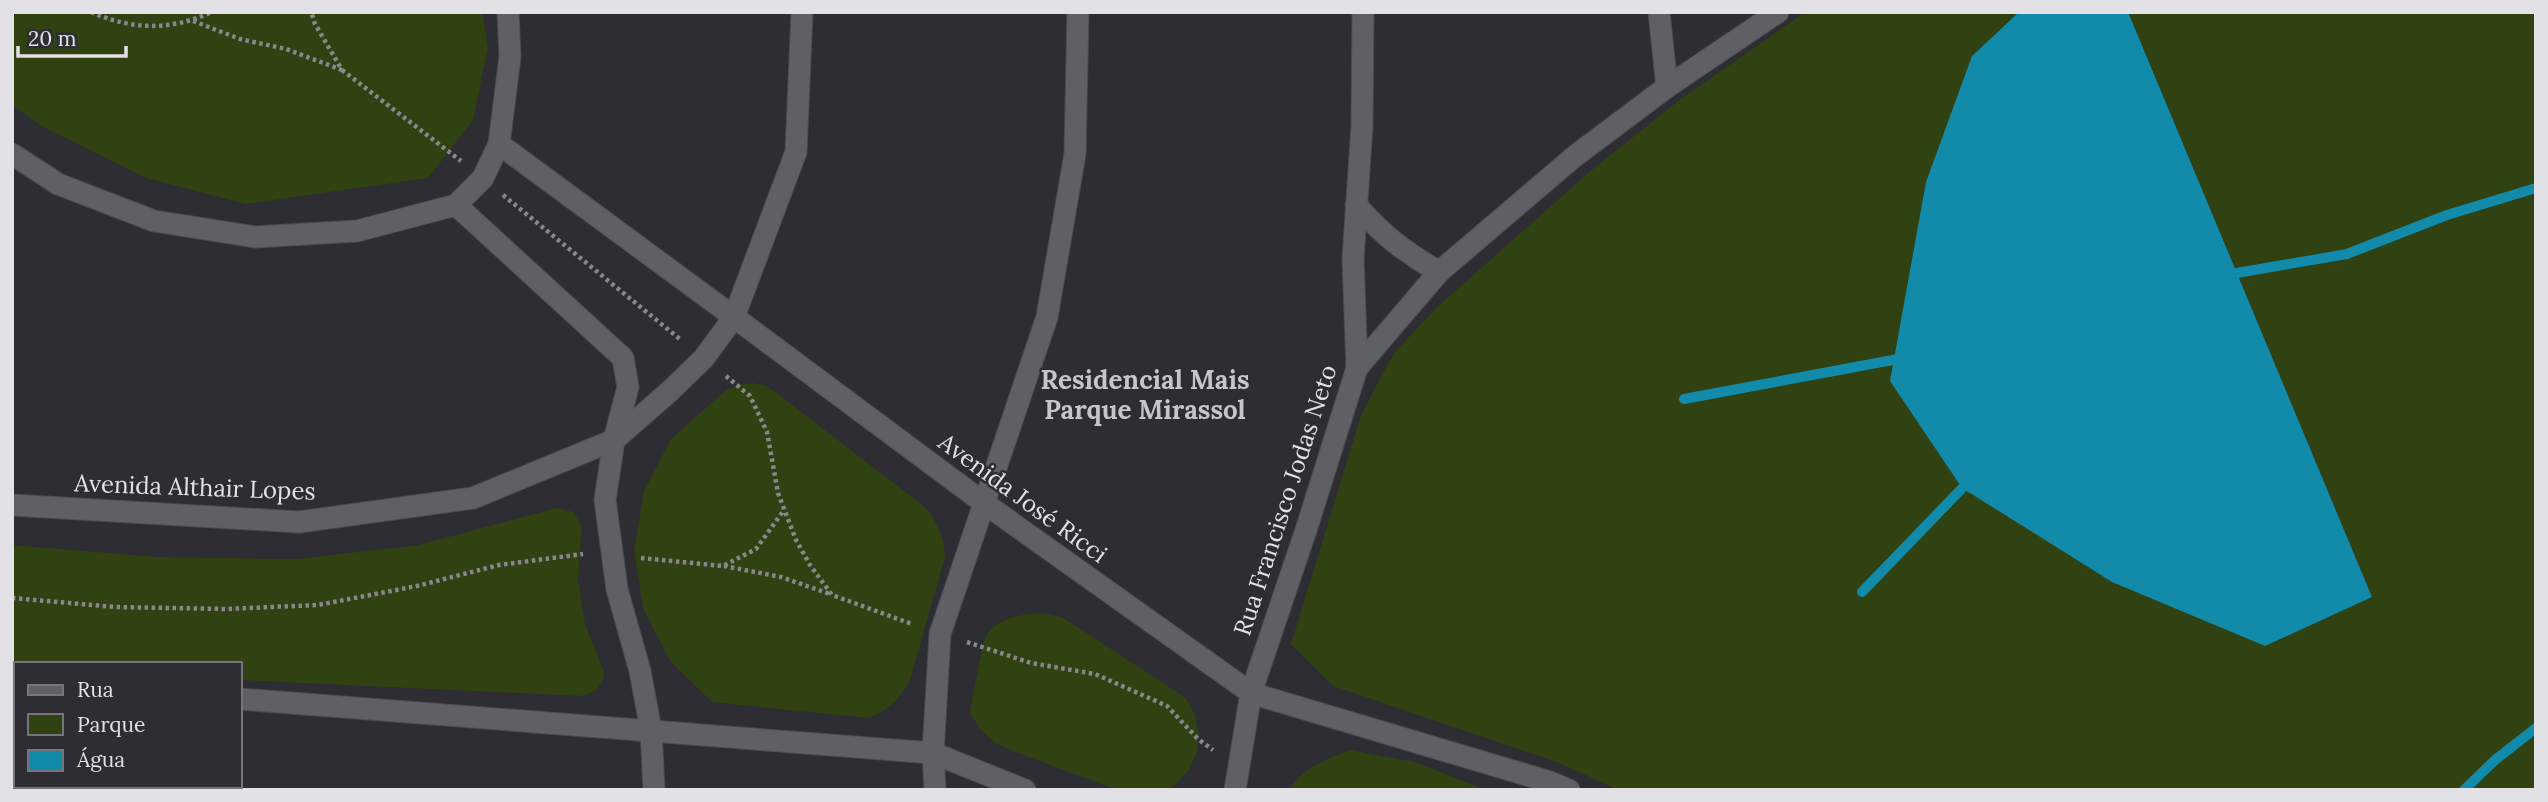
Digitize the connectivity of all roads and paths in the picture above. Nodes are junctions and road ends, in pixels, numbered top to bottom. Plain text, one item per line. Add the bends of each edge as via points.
1 (91, 12) edge
2 (212, 12) edge
3 (311, 12) edge
4 (508, 12) edge
5 (802, 12) edge
6 (1079, 12) edge
7 (1363, 12) edge
8 (1659, 12) edge
9 (1777, 12) edge
10 (193, 21) junction
11 (342, 70) junction
12 (1667, 87) junction
13 (499, 144) junction
14 (12, 154) edge
15 (483, 178) junction
16 (456, 205) junction
17 (1356, 205) junction
18 (1439, 272) junction
19 (734, 317) junction
20 (704, 358) junction
21 (1357, 368) junction
22 (614, 440) junction
23 (984, 503) junction
24 (15, 504) edge
25 (784, 510) junction
26 (612, 555) junction
27 (723, 566) junction
28 (832, 595) junction
29 (12, 598) edge
30 (940, 634) junction
31 (1251, 693) junction
32 (242, 699) edge
33 (651, 730) junction
34 (933, 753) junction
35 (1238, 780) edge
36 (654, 790) edge
37 (935, 790) edge
38 (1025, 790) edge
39 (1569, 790) edge

1 - 10 path via 139,27
2 - 10 path
3 - 11 path
4 - 13 street via 510,57
5 - 19 street via 796,152
6 - 23 street via 1075,154 1047,317
7 - 17 street, Rua Francisco Jodas Neto
8 - 12 street
9 - 12 street
10 - 11 path
11 - 15 path
12 - 18 street via 1575,156
13 - 15 street
13 - 19 street, Avenida José Ricci
14 - 16 street via 58,184 154,220 255,237 357,231
15 - 16 street
15 - 20 path
16 - 22 street via 623,358 628,387
17 - 18 street via 1400,249
17 - 21 street, Rua Francisco Jodas Neto
18 - 21 street
19 - 20 street
19 - 23 street, Avenida José Ricci
20 - 22 street
20 - 25 path via 750,396 767,432
21 - 31 street, Rua Francisco Jodas Neto
22 - 24 street, Avenida Althair Lopes via 473,498 299,522
22 - 26 street via 605,500
23 - 30 street
23 - 31 street, Avenida José Ricci
25 - 27 path via 756,549
25 - 28 path via 810,565
26 - 27 path
26 - 29 path via 577,554 499,565 318,605 115,607
26 - 33 street
27 - 28 path via 781,577
28 - 30 path
30 - 34 street
30 - 35 path via 1031,663 1096,674 1167,706
31 - 35 street, Rua Francisco Jodas Neto
31 - 39 street, Avenida José Ricci
32 - 33 street
33 - 34 street
33 - 36 street
34 - 37 street
34 - 38 street

